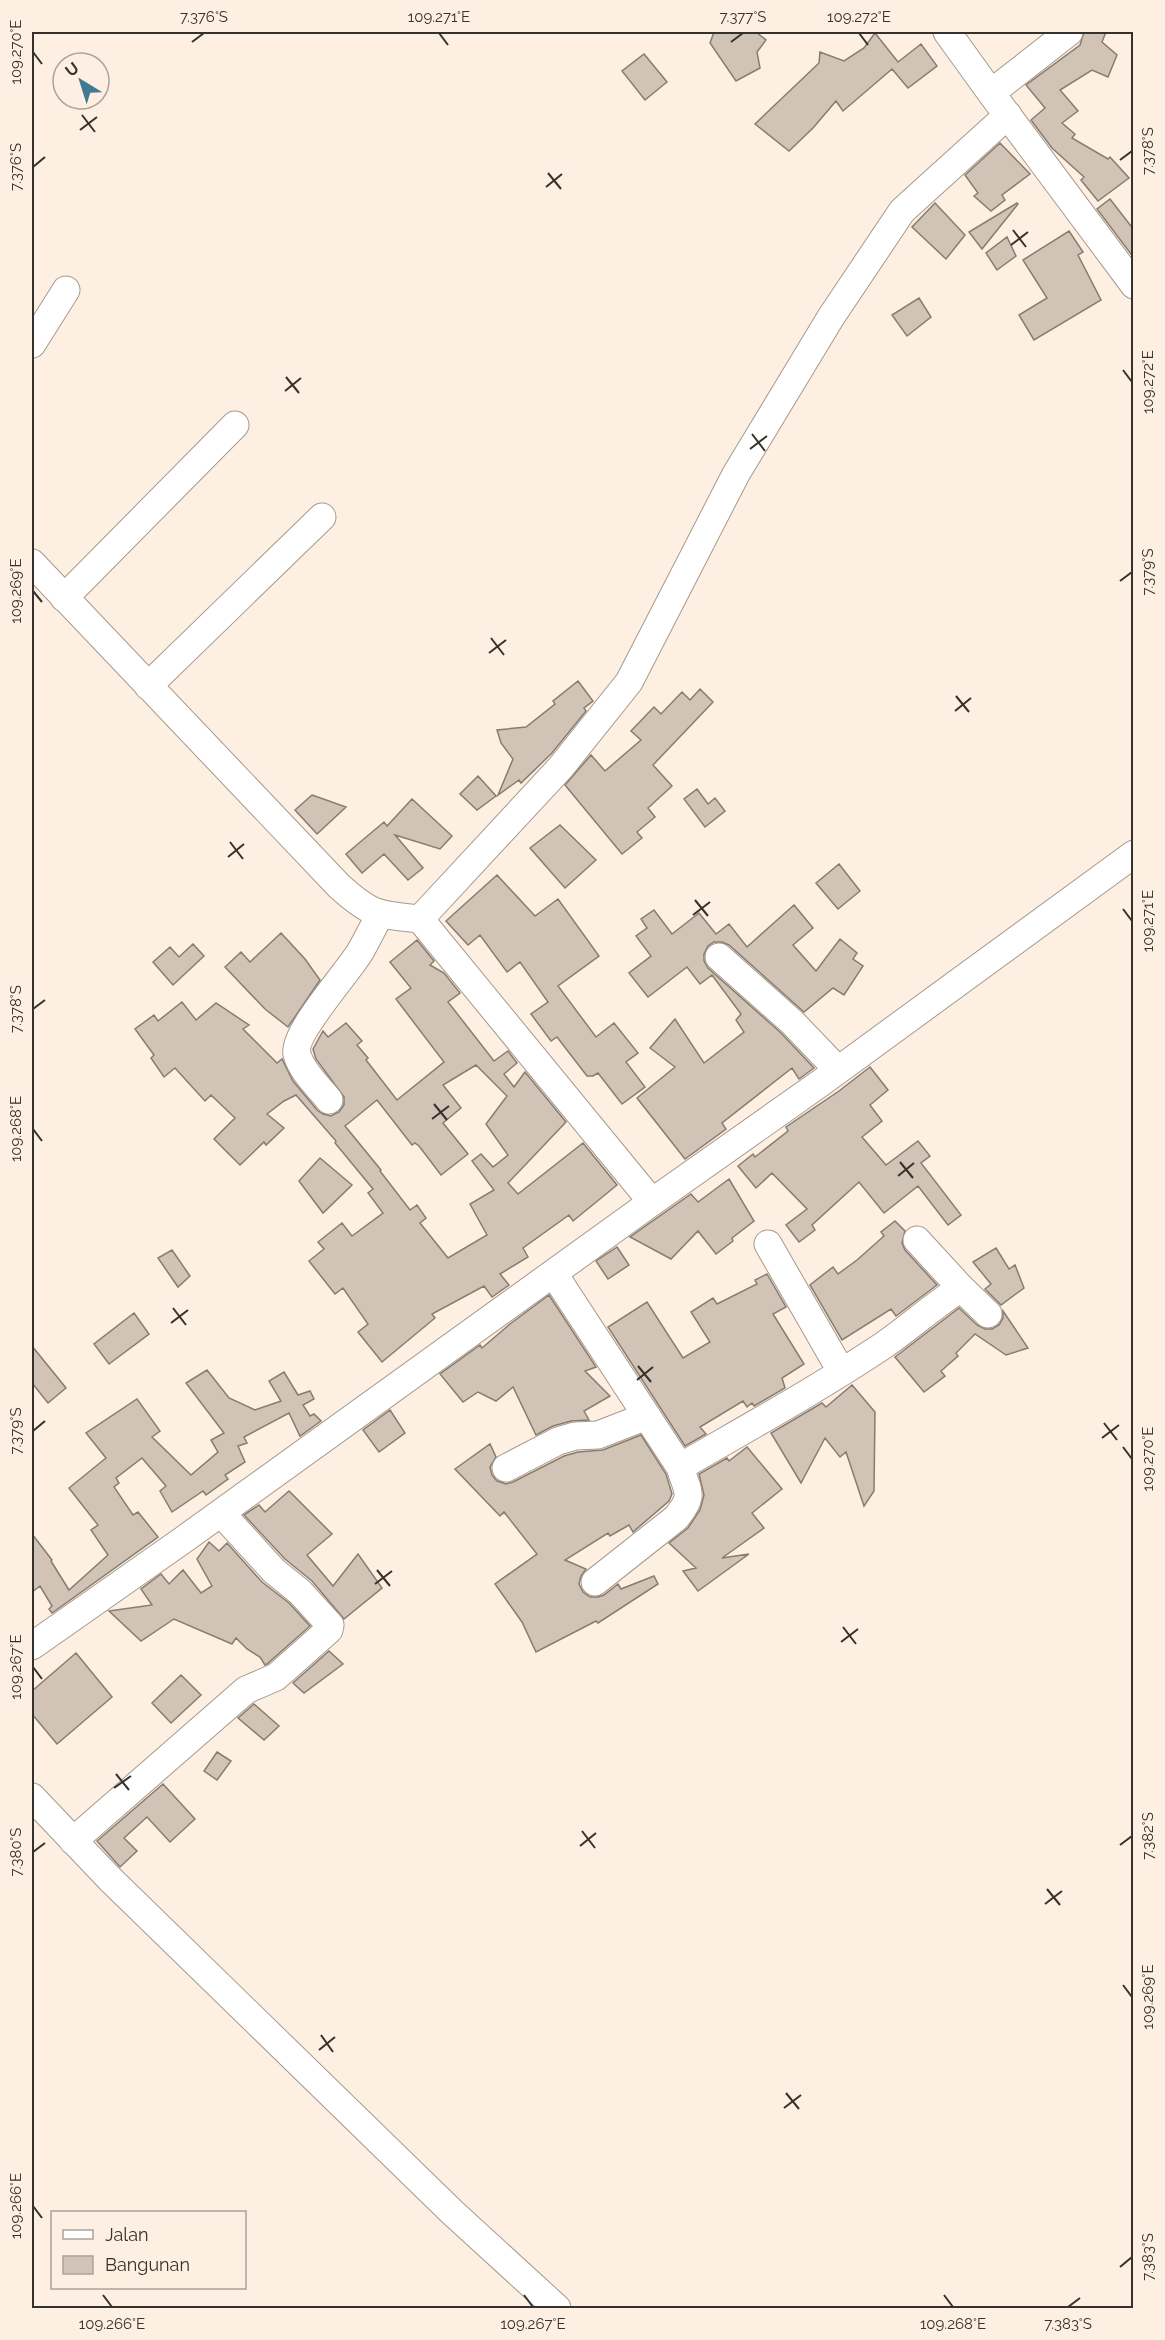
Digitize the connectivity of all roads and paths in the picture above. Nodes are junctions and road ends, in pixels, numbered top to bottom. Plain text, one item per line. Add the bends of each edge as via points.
1 (947, 32) edge
2 (1069, 32) edge
3 (991, 93) junction
4 (1008, 116) junction
5 (1134, 285) edge
6 (66, 290) dead end
7 (32, 344) edge
8 (235, 425) dead end
9 (322, 517) dead end
10 (32, 563) edge
11 (64, 598) junction
12 (148, 686) junction
13 (1134, 854) edge
14 (380, 915) junction
15 (420, 919) junction
16 (719, 957) dead end
17 (838, 1070) junction
18 (329, 1100) dead end
19 (652, 1202) junction
20 (917, 1240) dead end
21 (768, 1244) dead end
22 (554, 1274) junction
23 (961, 1288) junction
24 (988, 1314) dead end
25 (841, 1371) junction
26 (647, 1416) junction
27 (680, 1467) junction
28 (506, 1468) dead end
29 (221, 1513) junction
30 (595, 1582) dead end
31 (32, 1646) edge
32 (32, 1797) edge
33 (73, 1841) junction
34 (557, 2308) edge

1 - 3 street
2 - 3 street
3 - 4 street
4 - 5 street
4 - 15 street via 902,211 831,317 736,474 629,682 561,767
6 - 7 street
8 - 11 street
9 - 12 street
10 - 11 street
11 - 12 street
12 - 14 street via 339,886 359,904
13 - 17 street
14 - 15 street
14 - 18 street via 359,953 296,1044 303,1067
15 - 19 street
16 - 17 street via 792,1022
17 - 19 street
19 - 22 street
20 - 23 street
21 - 25 street
22 - 26 street
22 - 29 street
23 - 24 street
23 - 25 street
25 - 27 street
26 - 27 street
26 - 28 street via 598,1435 558,1441
27 - 30 street via 689,1496 686,1506
29 - 31 street
29 - 33 street via 274,1571 300,1592 330,1625 329,1630 276,1677 246,1690
32 - 33 street
33 - 34 street via 435,2195

